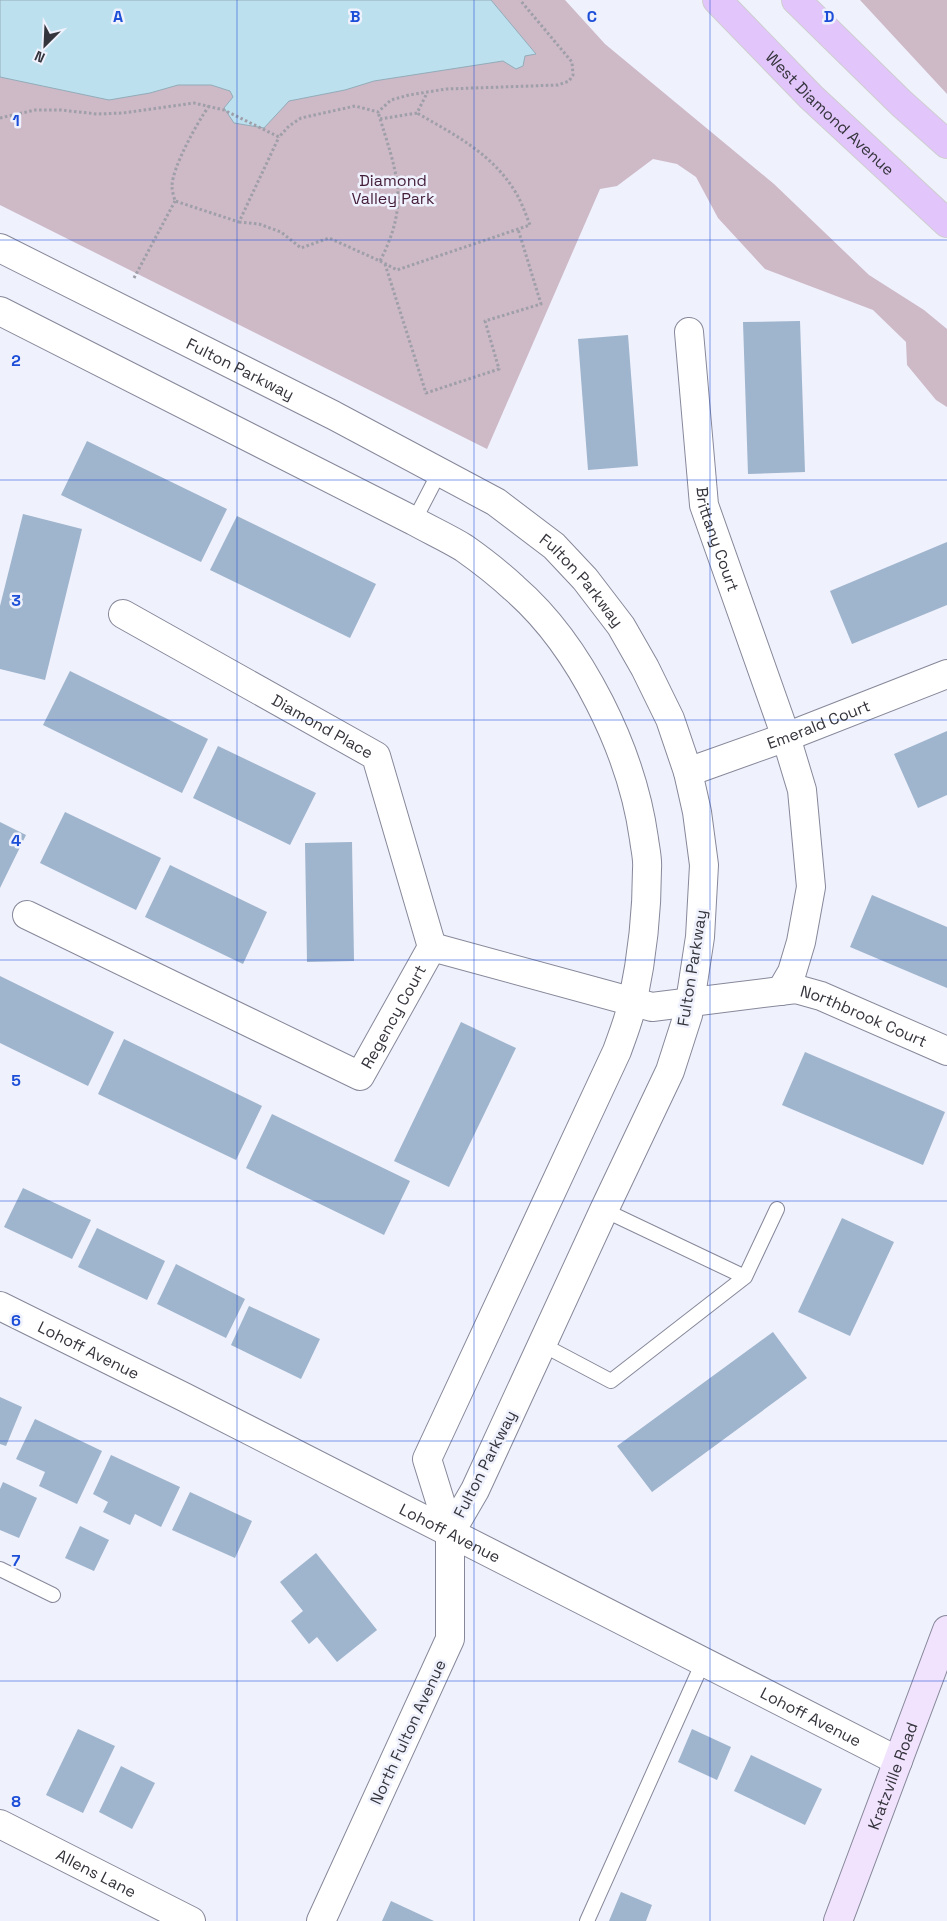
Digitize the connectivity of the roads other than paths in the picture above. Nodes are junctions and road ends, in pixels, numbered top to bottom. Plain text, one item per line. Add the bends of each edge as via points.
1 (717, 0) edge
2 (796, 0) edge
3 (947, 144) edge
4 (947, 223) edge
5 (0, 248) edge
6 (0, 311) edge
7 (689, 332) dead end
8 (440, 471) junction
9 (414, 521) junction
10 (123, 614) dead end
11 (947, 674) edge
12 (786, 737) junction
13 (688, 772) junction
14 (27, 915) dead end
15 (432, 947) junction
16 (781, 991) junction
17 (633, 1002) junction
18 (690, 1002) junction
19 (947, 1051) edge
20 (777, 1209) dead end
21 (604, 1210) junction
22 (745, 1277) junction
23 (0, 1306) edge
24 (543, 1345) junction
25 (450, 1533) junction
26 (0, 1569) edge
27 (53, 1595) dead end
28 (947, 1630) edge
29 (703, 1662) junction
30 (898, 1761) junction
31 (0, 1824) edge
32 (191, 1921) edge
33 (322, 1921) edge
34 (587, 1921) edge
35 (838, 1921) edge

1 - 4 main road, West Diamond Avenue via 811,97
2 - 3 main road
5 - 8 street, Fulton Parkway
6 - 9 street, Fulton Parkway
7 - 12 street, Brittany Court via 704,505
8 - 9 lane
8 - 13 street, Fulton Parkway via 496,502 554,546 585,579 621,626 645,668 670,720
9 - 17 street, Fulton Parkway via 464,549 515,588 542,616 574,658 618,742 634,787 648,867 644,931
10 - 15 street, Diamond Place via 376,756
11 - 12 street, Emerald Court
12 - 13 street, Emerald Court
12 - 16 street, Brittany Court via 802,790 811,887 792,972
13 - 18 street, Fulton Parkway via 704,865 700,937
14 - 15 street, Regency Court via 360,1076
15 - 17 street, Regency Court
16 - 18 street, Northbrook Court
16 - 19 street, Northbrook Court via 796,989 821,996
17 - 18 street, Regency Court via 652,1007
17 - 25 street, Fulton Parkway via 617,1050 427,1459
18 - 21 street, Fulton Parkway via 670,1071
20 - 22 lane
21 - 22 lane
21 - 24 street, Fulton Parkway
22 - 24 lane via 611,1381
23 - 25 street, Lohoff Avenue
24 - 25 street, Fulton Parkway via 475,1490
25 - 29 street, Lohoff Avenue
25 - 33 street, North Fulton Avenue via 450,1640
26 - 27 lane
28 - 30 main road, Kratzville Road
29 - 30 street, Lohoff Avenue
29 - 34 lane
30 - 35 main road, Kratzville Road
31 - 32 street, Allens Lane

